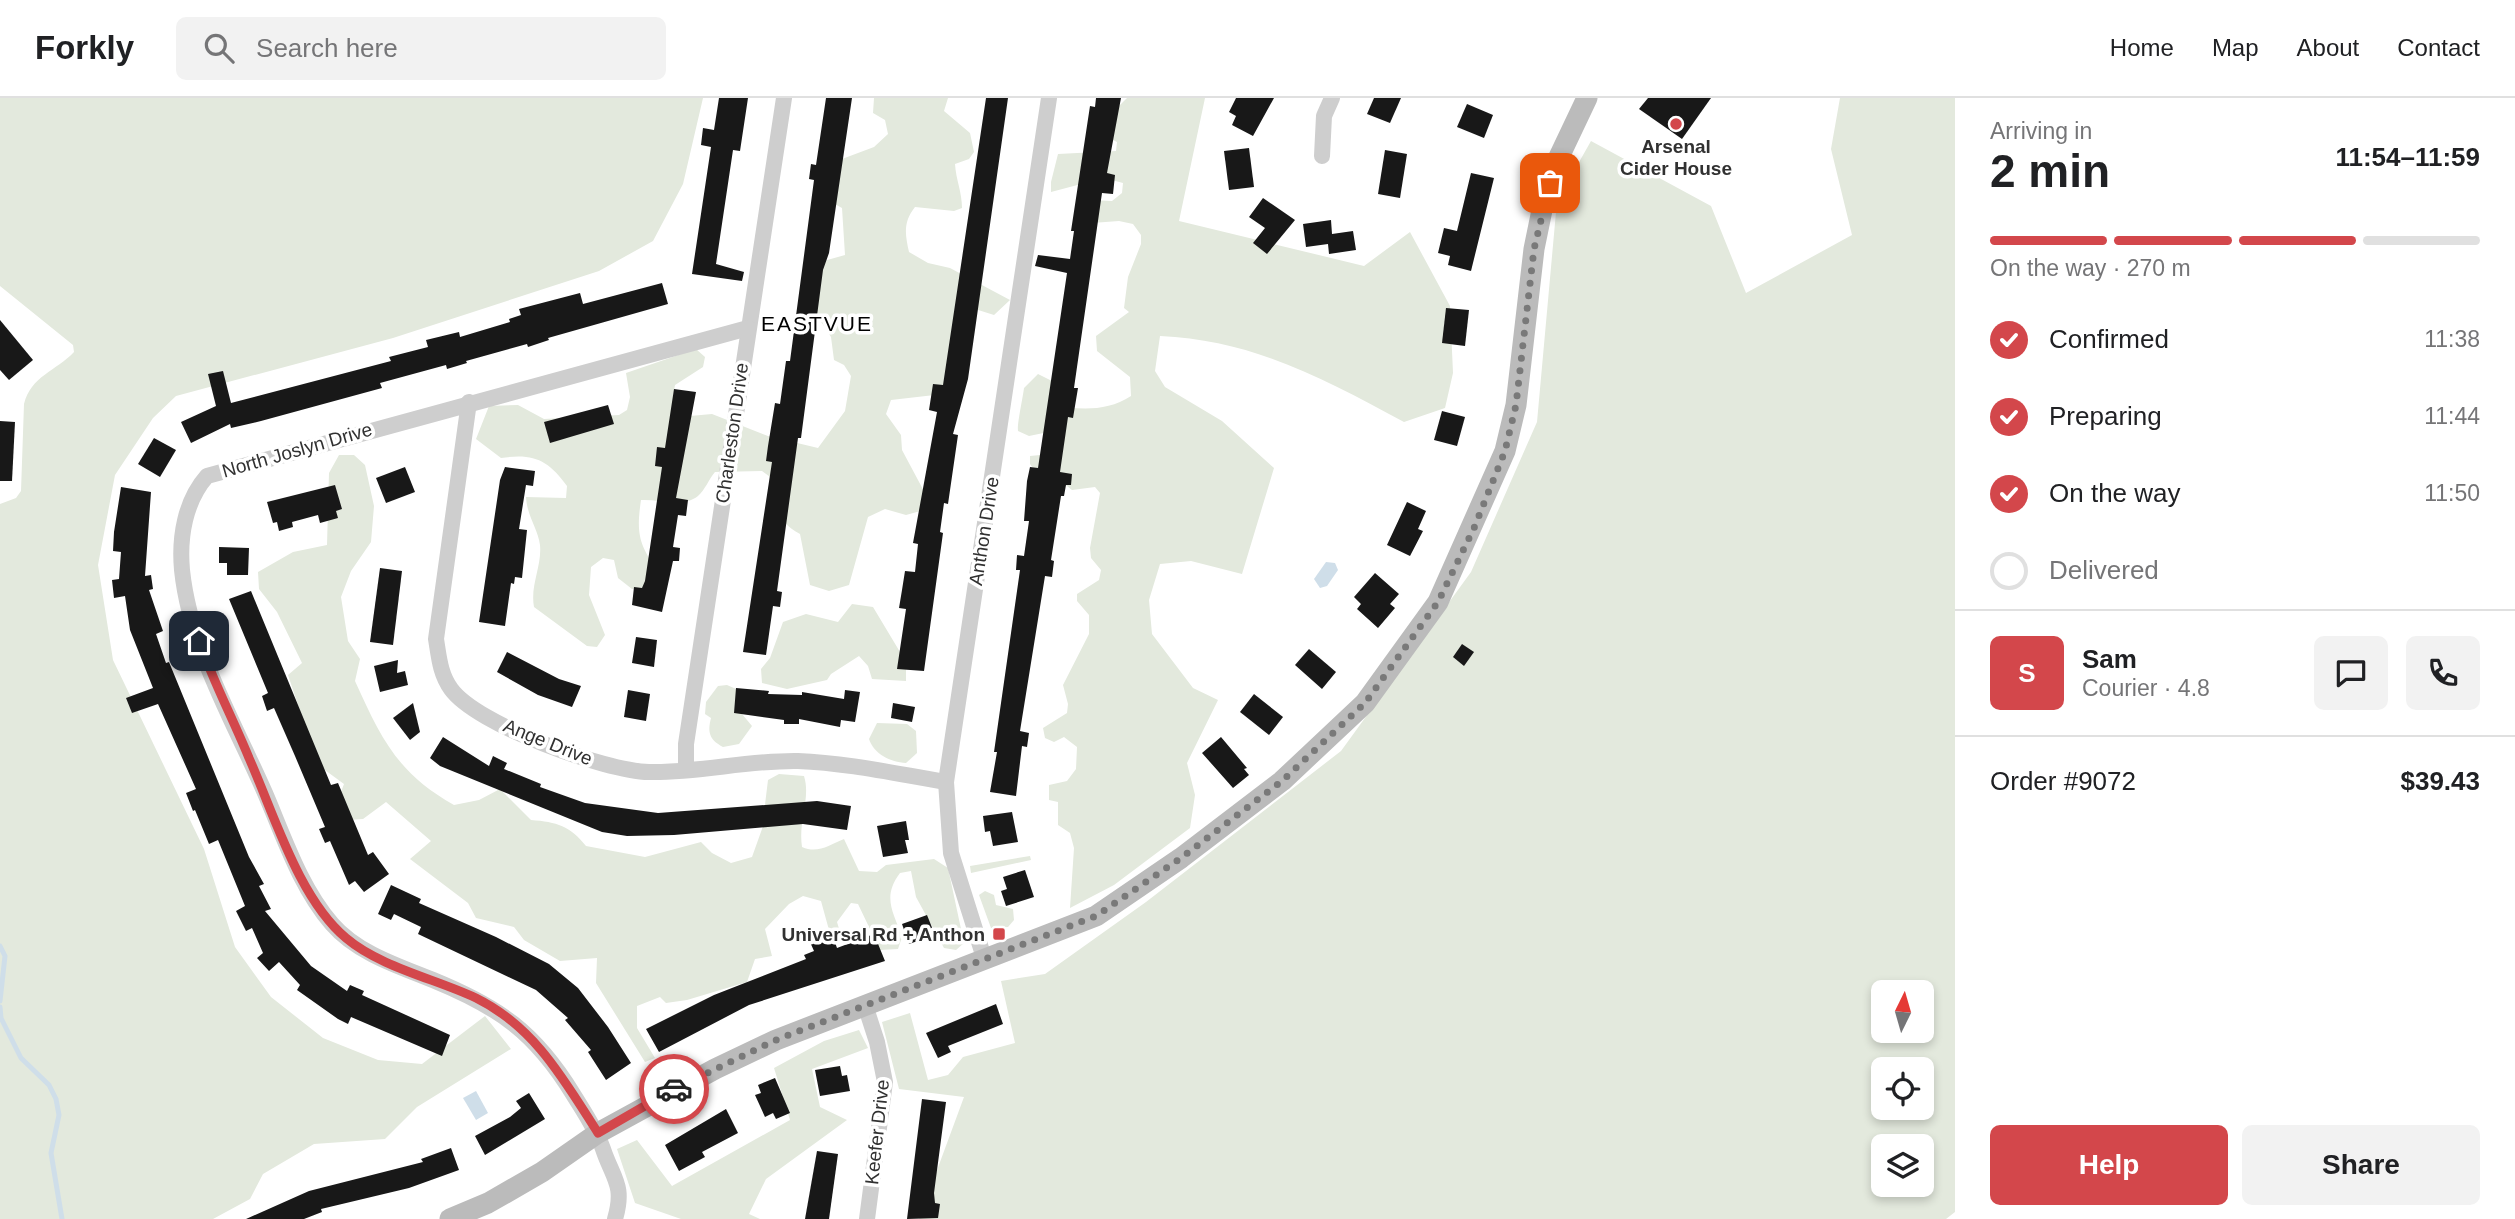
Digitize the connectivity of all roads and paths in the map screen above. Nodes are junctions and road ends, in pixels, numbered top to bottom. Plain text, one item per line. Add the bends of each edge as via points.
1 (784, 98) edge
2 (1049, 98) edge
3 (1332, 98) edge
4 (1582, 100) edge
5 (1322, 156) dead end
6 (748, 328) junction
7 (470, 402) junction
8 (686, 769) junction
9 (946, 782) junction
10 (985, 961) junction
11 (865, 1005) junction
12 (598, 1133) junction
13 (450, 1219) edge
14 (615, 1219) edge
15 (867, 1219) edge

1 - 6 street, Charleston Drive
2 - 9 street, Anthon Drive
3 - 5 street via 1324,116
4 - 10 street via 1542,210 1516,405 1505,451 1438,602 1365,703 1282,781 1096,916
6 - 7 street, North Joslyn Drive
6 - 8 street, Charleston Drive
7 - 8 street, Ange Drive via 436,639 439,665 450,688 464,704 494,720 611,768
7 - 12 street, North Joslyn Drive via 207,476 195,489 187,517 181,553 184,581 200,643 303,880 328,920 348,940 507,1016 555,1063
8 - 9 street, Ange Drive via 796,761
9 - 10 street, Anthon Drive via 951,850
10 - 11 street
11 - 12 street via 715,1069
11 - 15 street, Keefer Drive via 885,1083
12 - 13 street via 542,1172
12 - 14 street, North Joslyn Drive via 619,1186

